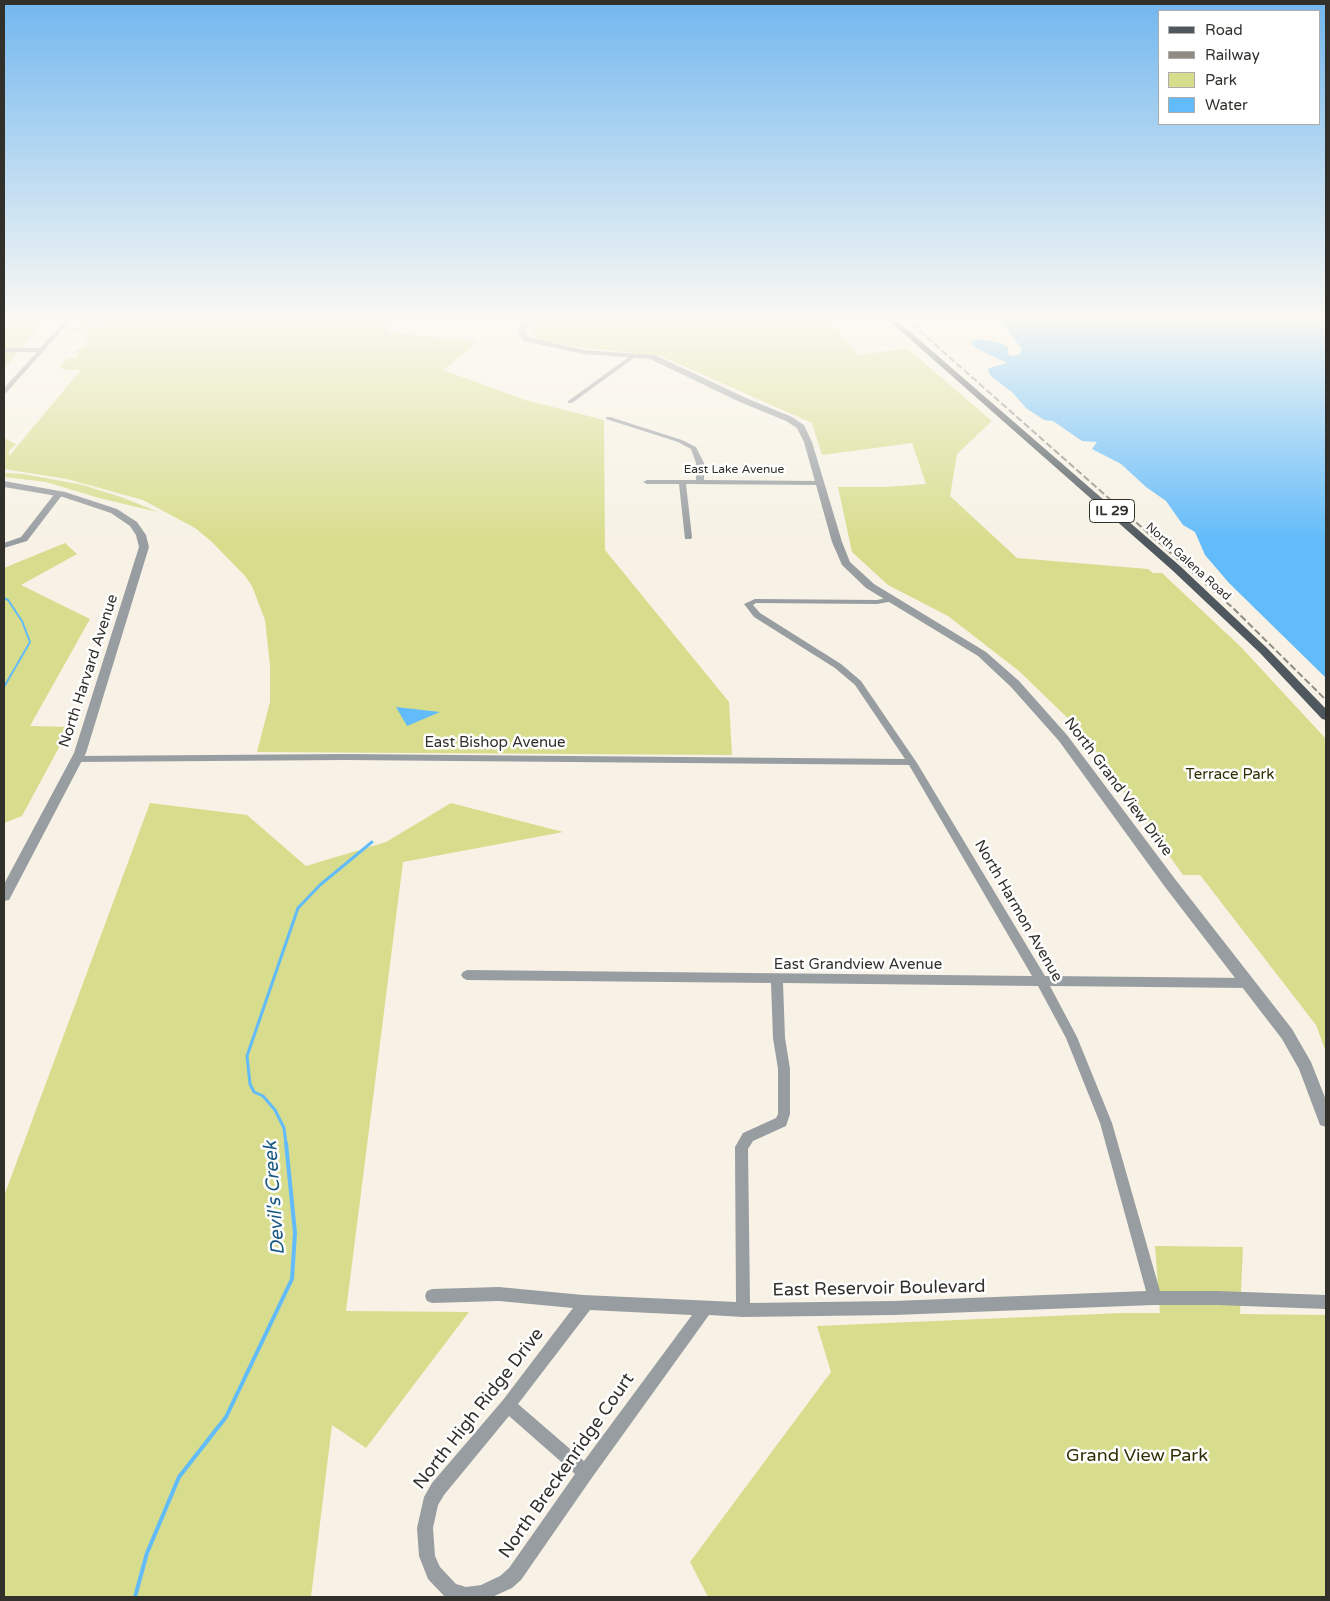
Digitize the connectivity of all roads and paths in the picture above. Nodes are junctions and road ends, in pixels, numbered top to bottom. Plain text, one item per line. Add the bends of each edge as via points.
1 (584, 392) edge
2 (728, 392) edge
3 (974, 392) edge
4 (570, 402) dead end
5 (608, 418) dead end
6 (648, 482) dead end
7 (682, 482) junction
8 (700, 482) junction
9 (820, 483) junction
10 (4, 484) edge
11 (59, 494) junction
12 (688, 537) dead end
13 (4, 546) edge
14 (891, 599) junction
15 (1326, 716) edge
16 (77, 759) junction
17 (912, 762) junction
18 (4, 896) edge
19 (467, 975) dead end
20 (777, 980) junction
21 (1042, 982) junction
22 (1249, 984) junction
23 (1326, 1120) edge
24 (432, 1296) dead end
25 (1155, 1298) junction
26 (587, 1302) junction
27 (1326, 1302) edge
28 (705, 1309) junction
29 (744, 1310) junction
30 (508, 1405) junction
31 (585, 1473) junction
32 (437, 1577) joint

1 - 4 street
2 - 9 street, North Grand View Drive via 802,428
3 - 15 main road, North Galena Road / IL 29 via 1176,568 1264,651
5 - 8 street via 694,448 700,462
6 - 7 street, East Lake Avenue
7 - 8 street, East Lake Avenue
7 - 12 street
8 - 9 street, East Lake Avenue
9 - 14 street, North Grand View Drive via 844,560 863,581
10 - 11 street
11 - 13 street via 26,537
11 - 16 street, North Harvard Avenue via 98,505 126,518 140,532 144,547
14 - 17 street, North Harmon Avenue via 877,602 756,601 748,604 853,677
14 - 22 street, North Grand View Drive via 974,648 1015,684 1072,748 1170,883
16 - 17 street, East Bishop Avenue via 345,757
16 - 18 street, North Harvard Avenue
17 - 21 street, North Harmon Avenue
19 - 20 street, East Grandview Avenue
20 - 21 street, East Grandview Avenue
20 - 29 street via 784,1114 781,1122 748,1137 741,1147
21 - 22 street, East Grandview Avenue
21 - 25 street, North Harmon Avenue via 1071,1037 1106,1123
22 - 23 street, North Grand View Drive via 1298,1051
24 - 26 street, East Reservoir Boulevard via 499,1294
25 - 27 street, East Reservoir Boulevard
25 - 29 street, East Reservoir Boulevard
26 - 28 street, East Reservoir Boulevard
26 - 30 street, North High Ridge Drive
28 - 29 street, East Reservoir Boulevard
28 - 31 street, North Breckenridge Court
30 - 31 street
30 - 32 street, North High Ridge Drive via 430,1503 425,1520 425,1545 428,1561
31 - 32 street, North Breckenridge Court via 515,1574 506,1582 482,1593 466,1595 452,1591

